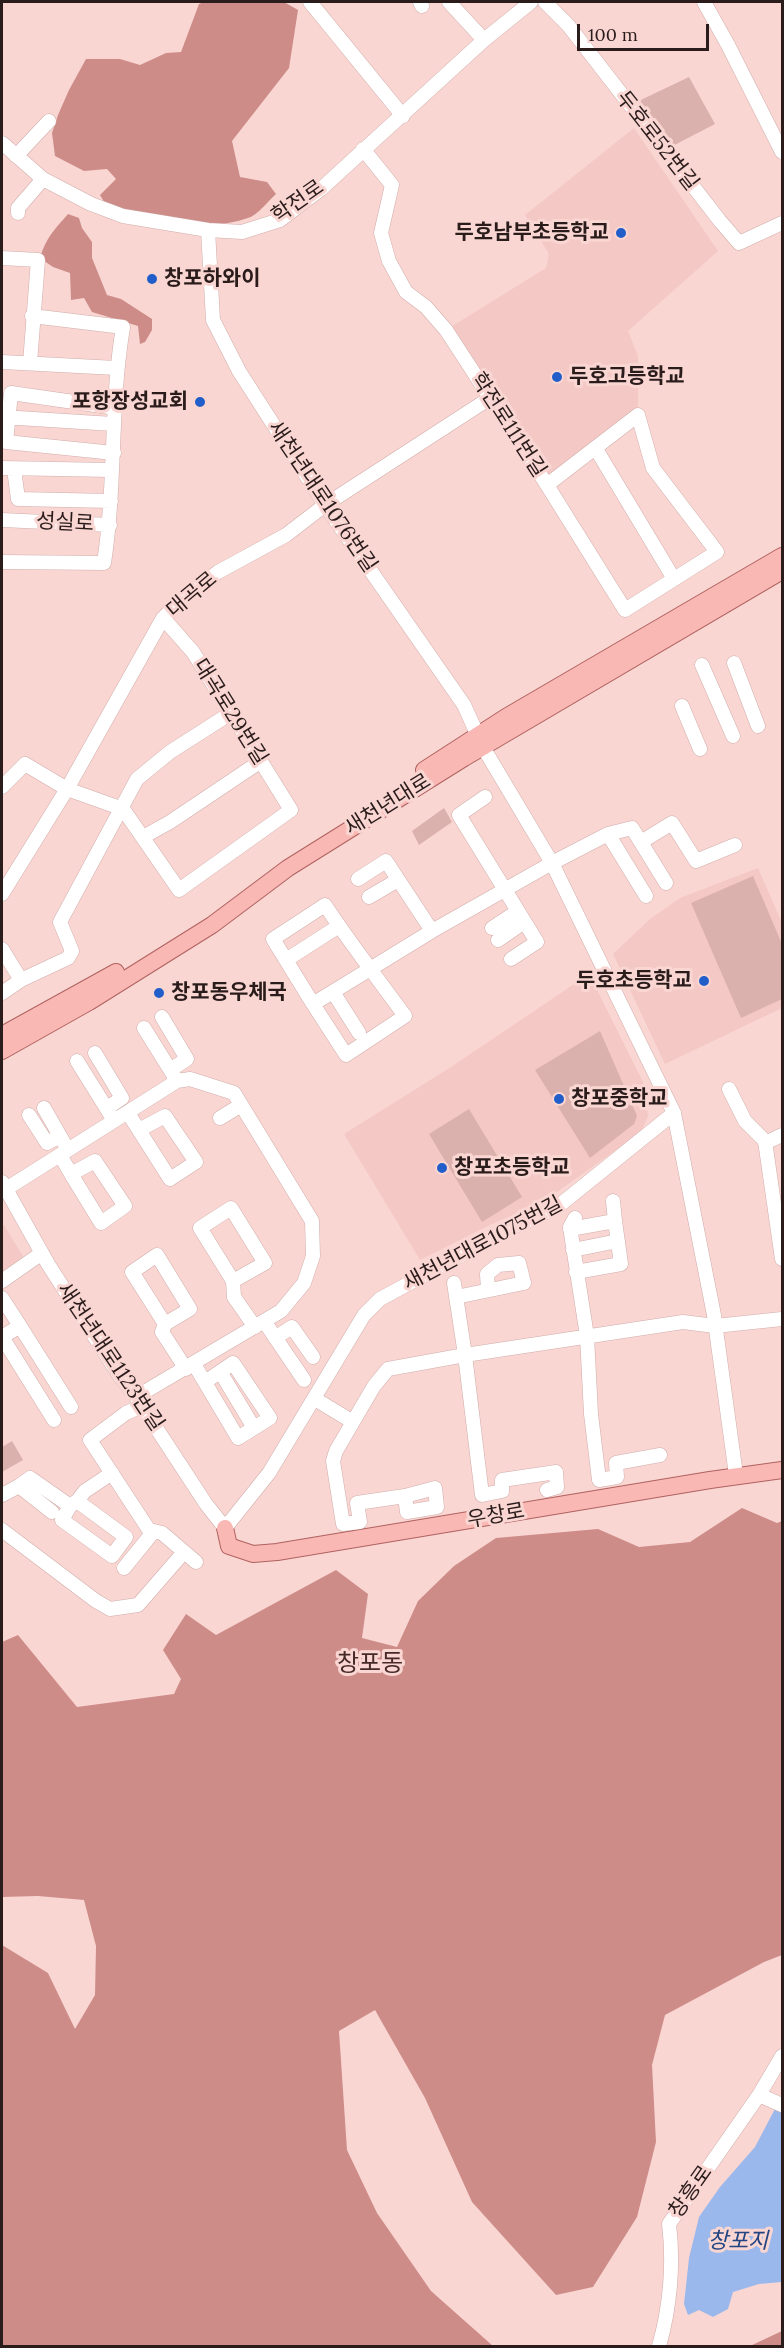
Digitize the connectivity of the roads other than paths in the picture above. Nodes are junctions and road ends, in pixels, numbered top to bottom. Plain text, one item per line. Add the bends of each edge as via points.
1 (310, 2) edge
2 (449, 2) edge
3 (531, 2) edge
4 (545, 2) edge
5 (704, 2) edge
6 (484, 40) junction
7 (403, 116) junction
8 (49, 121) dead end
9 (2, 143) edge
10 (363, 149) junction
11 (783, 152) edge
12 (16, 156) junction
13 (43, 179) junction
14 (18, 213) dead end
15 (783, 223) edge
16 (208, 230) junction
17 (2, 258) edge
18 (32, 316) junction
19 (2, 362) edge
20 (30, 363) junction
21 (116, 368) junction
22 (490, 398) junction
23 (116, 408) junction
24 (4, 417) edge
25 (113, 424) junction
26 (596, 449) junction
27 (114, 453) junction
28 (8, 469) edge
29 (112, 470) junction
30 (547, 485) junction
31 (111, 501) junction
32 (325, 505) junction
33 (2, 520) edge
34 (110, 525) junction
35 (783, 556) edge
36 (2, 562) edge
37 (783, 570) edge
38 (674, 579) junction
39 (163, 618) junction
40 (734, 663) dead end
41 (702, 664) dead end
42 (682, 706) dead end
43 (231, 713) junction
44 (758, 726) dead end
45 (733, 736) dead end
46 (480, 741) junction
47 (700, 749) dead end
48 (261, 761) junction
49 (2, 787) edge
50 (67, 789) junction
51 (485, 797) dead end
52 (123, 808) junction
53 (608, 834) junction
54 (144, 837) junction
55 (641, 842) junction
56 (735, 845) dead end
57 (552, 863) junction
58 (358, 879) dead end
59 (398, 880) junction
60 (666, 883) dead end
61 (506, 891) junction
62 (2, 894) edge
63 (646, 896) dead end
64 (369, 897) dead end
65 (521, 916) junction
66 (339, 926) junction
67 (432, 931) junction
68 (495, 934) dead end
69 (2, 949) edge
70 (511, 959) dead end
71 (286, 960) junction
72 (370, 968) junction
73 (21, 980) junction
74 (333, 992) junction
75 (2, 993) edge
76 (313, 1004) junction
77 (162, 1017) dead end
78 (144, 1028) dead end
79 (359, 1033) dead end
80 (2, 1035) edge
81 (2, 1051) edge
82 (95, 1053) dead end
83 (77, 1061) dead end
84 (173, 1075) junction
85 (729, 1089) dead end
86 (241, 1105) junction
87 (44, 1108) dead end
88 (106, 1108) junction
89 (128, 1113) junction
90 (675, 1113) junction
91 (28, 1115) dead end
92 (220, 1118) dead end
93 (114, 1121) junction
94 (139, 1130) junction
95 (783, 1135) edge
96 (60, 1136) junction
97 (765, 1143) junction
98 (64, 1152) junction
99 (71, 1174) dead end
100 (4, 1185) edge
101 (613, 1200) dead end
102 (615, 1221) junction
103 (618, 1241) junction
104 (573, 1250) junction
105 (42, 1253) junction
106 (783, 1259) edge
107 (576, 1272) junction
108 (2, 1281) edge
109 (233, 1281) junction
110 (488, 1290) dead end
111 (2, 1298) edge
112 (783, 1319) edge
113 (165, 1324) junction
114 (260, 1324) junction
115 (20, 1326) junction
116 (715, 1326) junction
117 (587, 1336) junction
118 (2, 1337) edge
119 (275, 1338) junction
120 (465, 1355) junction
121 (313, 1357) dead end
122 (190, 1367) junction
123 (221, 1373) dead end
124 (304, 1380) dead end
125 (204, 1382) junction
126 (315, 1399) junction
127 (139, 1401) junction
128 (71, 1407) dead end
129 (54, 1420) dead end
130 (353, 1422) junction
131 (254, 1428) junction
132 (660, 1455) dead end
133 (783, 1470) edge
134 (112, 1473) junction
135 (736, 1475) junction
136 (19, 1486) junction
137 (547, 1490) dead end
138 (2, 1495) edge
139 (405, 1496) dead end
140 (52, 1512) dead end
141 (225, 1528) junction
142 (2, 1530) edge
143 (153, 1531) junction
144 (184, 1552) junction
145 (196, 1562) dead end
146 (124, 1568) dead end
147 (783, 2056) edge
148 (759, 2095) junction
149 (783, 2105) edge
150 (659, 2346) edge

1 - 7 street
2 - 6 street
3 - 6 street, 학전로
4 - 15 street, 두호로52번길 via 568,25 740,243
5 - 11 street
6 - 7 street, 학전로
7 - 10 street, 학전로
8 - 12 street
9 - 12 street, 학전로
10 - 16 street, 학전로 via 321,189 280,220 242,232
10 - 22 street, 학전로111번길 via 392,185 381,232 389,261 406,292 446,330
12 - 13 street, 학전로
13 - 14 street
13 - 16 street, 학전로 via 123,216
16 - 32 street, 새천년대로1076번길 via 213,320 239,371
17 - 18 street via 38,260
18 - 20 street
18 - 21 street, 성실로 via 123,327
19 - 20 street
20 - 21 street
21 - 23 street, 성실로
22 - 30 street, 학전로111번길
22 - 32 street, 대곡로
23 - 24 street via 11,393
23 - 25 street, 성실로
24 - 25 street
24 - 27 street via 6,442
25 - 27 street, 성실로
26 - 30 street
26 - 38 street
26 - 38 street, 학전로111번길 via 638,416 653,468 717,552
27 - 29 street, 성실로
28 - 29 street
28 - 31 street via 18,499
29 - 31 street, 성실로
30 - 38 street, 학전로111번길 via 625,610
31 - 34 street, 성실로
32 - 39 street, 대곡로 via 286,535 218,572
32 - 46 street, 새천년대로1076번길 via 464,705
33 - 34 street, 성실로
34 - 36 street via 104,563
35 - 46 main road, 새천년대로
37 - 46 main road, 새천년대로
39 - 43 street, 대곡로29번길 via 193,652
39 - 50 street, 대곡로
40 - 44 street
41 - 45 street
42 - 47 street
43 - 48 street, 대곡로29번길
43 - 52 street via 153,764 137,779
46 - 57 street
46 - 80 main road, 새천년대로 via 134,962
46 - 81 main road, 새천년대로 via 288,868 212,925
48 - 54 street
48 - 54 street, 대곡로29번길 via 291,810 179,890
49 - 50 street via 25,764
50 - 52 street
50 - 62 street, 대곡로
51 - 61 street via 459,815
52 - 54 street
52 - 73 street via 60,922 72,951 68,958
53 - 55 street via 632,828
53 - 57 street
53 - 63 street
55 - 56 street via 672,823 696,861
55 - 60 street
57 - 61 street
57 - 90 street
58 - 59 street via 386,861
59 - 64 street
59 - 67 street
61 - 65 street
61 - 67 street
65 - 68 street
65 - 70 street via 537,942
66 - 71 street
66 - 71 street via 325,905 273,939
66 - 72 street
67 - 72 street
69 - 73 street
71 - 76 street
72 - 74 street
72 - 76 street via 405,1016 346,1054
73 - 75 street
74 - 76 street
74 - 79 street
77 - 84 street via 187,1059
78 - 84 street
82 - 88 street via 122,1098
83 - 88 street
84 - 86 street via 234,1093
84 - 89 street
85 - 97 street via 745,1121
86 - 92 street
86 - 114 street via 312,1221 313,1256 304,1283 281,1311
87 - 96 street
88 - 93 street
89 - 93 street
89 - 94 street
90 - 116 street
90 - 126 street, 새천년대로1075번길 via 556,1208 380,1299 364,1315
91 - 96 street via 47,1143
93 - 98 street
94 - 94 street via 170,1179 196,1162 165,1116
95 - 97 street
96 - 98 street
97 - 106 street
98 - 99 street
98 - 100 street
100 - 105 street, 새천년대로1123번길
101 - 102 street
102 - 103 street
102 - 104 street via 572,1223
103 - 104 street
103 - 107 street via 621,1264
104 - 107 street
105 - 108 street
105 - 127 street, 새천년대로1123번길
107 - 117 street
109 - 109 street via 265,1263 231,1208 200,1228
109 - 114 street via 234,1297
110 - 120 street via 455,1290
111 - 115 street
112 - 116 street
113 - 113 street via 190,1309 157,1255 132,1272
113 - 122 street via 162,1332
114 - 119 street
114 - 122 street
115 - 118 street
115 - 128 street
116 - 117 street via 683,1322
116 - 135 street
117 - 120 street
117 - 132 street via 599,1480 617,1477 616,1463
118 - 129 street
119 - 121 street via 292,1327
119 - 124 street
120 - 130 street via 388,1370
120 - 137 street via 482,1495 502,1491 502,1480 556,1472 557,1487
122 - 125 street
122 - 127 street
123 - 131 street
125 - 131 street via 238,1438
125 - 131 street via 233,1364 270,1418
126 - 130 street
126 - 141 street, 새천년대로1075번길 via 269,1473
127 - 134 street via 90,1440
127 - 141 street, 새천년대로1123번길
130 - 139 street via 333,1461 343,1524 360,1522 357,1503
133 - 135 main road, 우창로
134 - 136 street via 85,1491 74,1504 30,1478
134 - 143 street
135 - 141 main road, 우창로 via 277,1552 253,1554 229,1546
136 - 138 street
136 - 140 street
142 - 144 street via 110,1609 138,1605
143 - 144 street via 162,1533
143 - 146 street
144 - 145 street
147 - 148 street, 창흥로
148 - 149 street
148 - 150 street, 창흥로 via 669,2224 672,2248 666,2320

